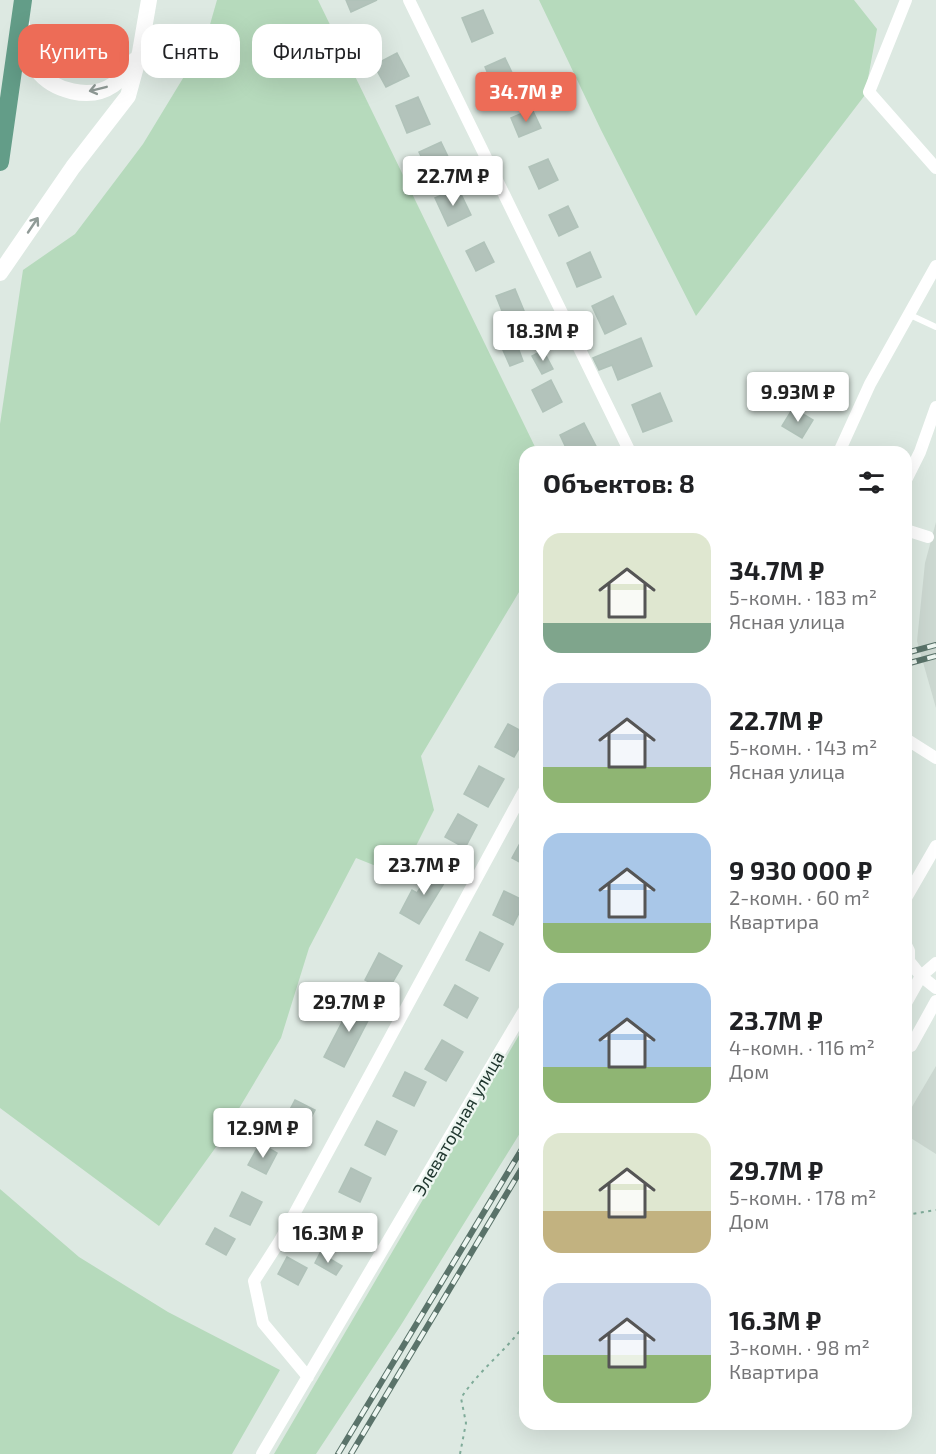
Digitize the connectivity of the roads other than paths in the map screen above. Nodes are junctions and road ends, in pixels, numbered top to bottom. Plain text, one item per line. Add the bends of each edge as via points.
1 (23, 0) edge
2 (149, 0) edge
3 (410, 0) edge
4 (906, 0) edge
5 (20, 19) junction
6 (140, 52) junction
7 (0, 162) edge
8 (936, 168) edge
9 (936, 266) edge
10 (0, 273) edge
11 (908, 314) junction
12 (936, 327) edge
13 (936, 407) edge
14 (627, 446) edge
15 (842, 446) edge
16 (912, 468) edge
17 (912, 532) edge
18 (932, 538) edge
19 (912, 743) edge
20 (936, 758) edge
21 (519, 800) edge
22 (936, 846) edge
23 (912, 879) edge
24 (936, 963) edge
25 (912, 968) edge
26 (921, 976) junction
27 (936, 988) edge
28 (912, 992) edge
29 (936, 1001) edge
30 (519, 1019) edge
31 (912, 1044) edge
32 (308, 1377) junction
33 (262, 1454) edge

1 - 5 main road
2 - 6 street
3 - 14 street
4 - 8 street via 868,92
6 -> 5 street via 112,86 87,92 68,91 35,68
5 - 7 main road
10 -> 6 street via 128,96
9 - 11 street
11 - 12 lane
11 - 15 street
13 - 16 street
17 - 18 street
19 - 20 street
21 - 32 street via 254,1281 263,1323
22 - 23 street
24 - 26 street
25 - 26 street
26 - 27 street
26 - 28 street
29 - 31 street
30 - 32 street, Элеваторная улица
32 - 33 street, Элеваторная улица

